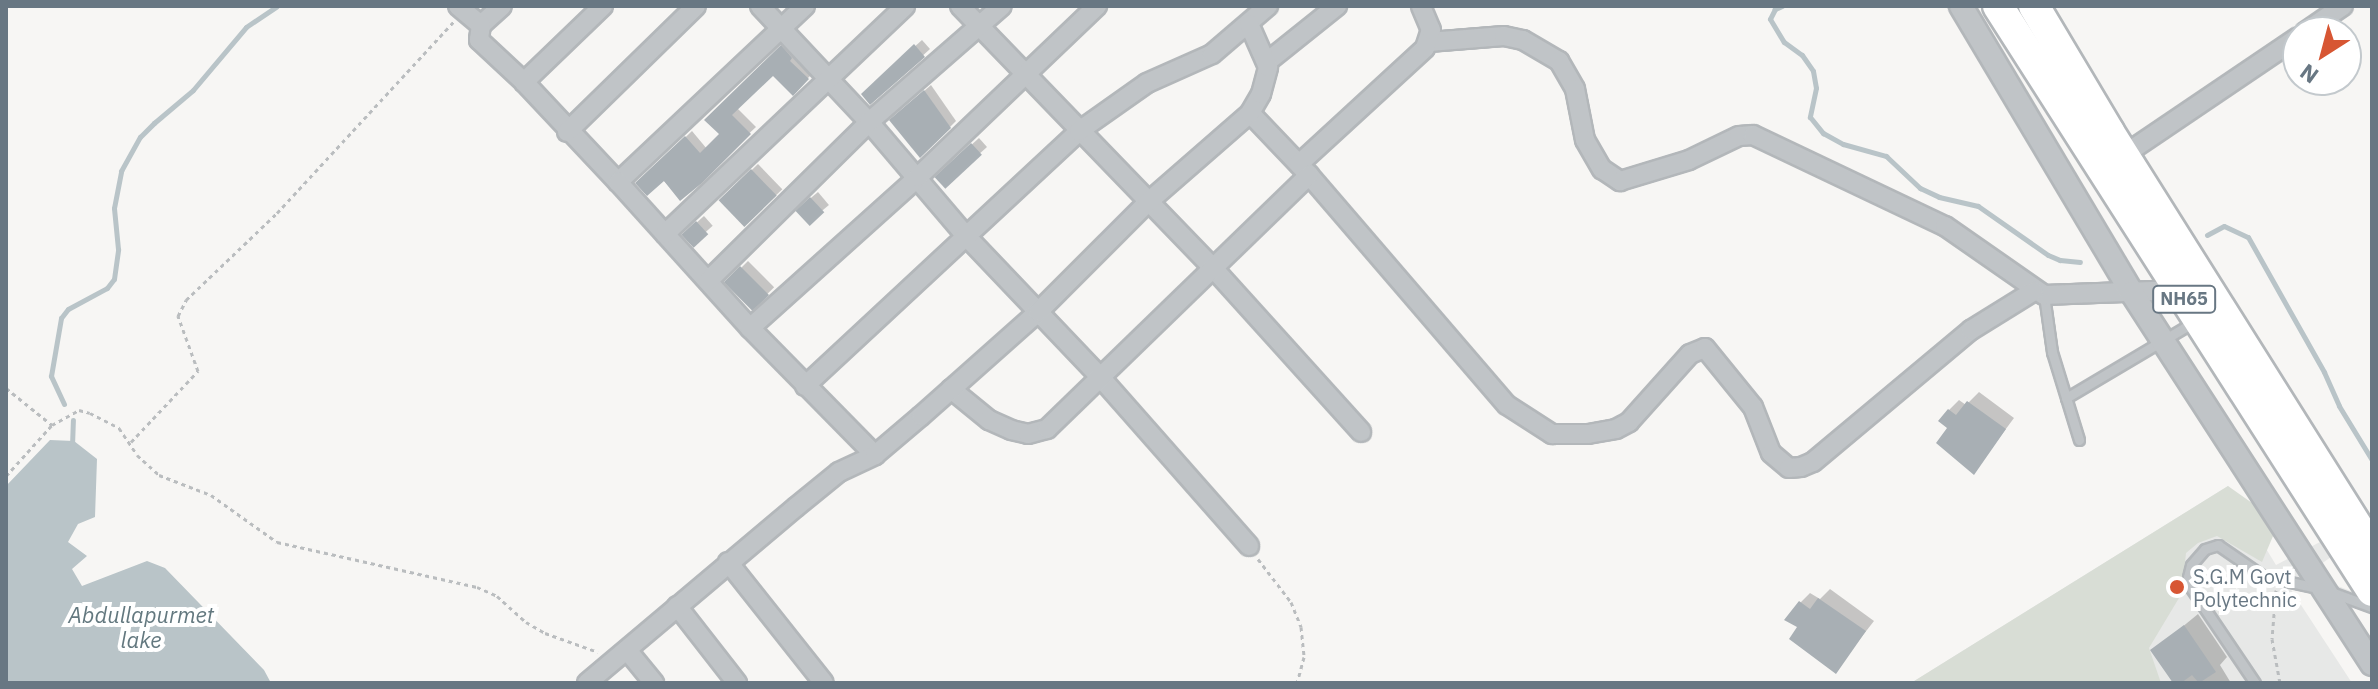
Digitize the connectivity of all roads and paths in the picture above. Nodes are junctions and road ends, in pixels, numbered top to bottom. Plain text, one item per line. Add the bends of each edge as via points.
1 (502, 6) edge
2 (603, 6) edge
3 (696, 6) edge
4 (760, 6) edge
5 (805, 6) edge
6 (905, 6) edge
7 (960, 6) edge
8 (1002, 6) edge
9 (1097, 6) edge
10 (1268, 6) edge
11 (1337, 6) edge
12 (1421, 6) edge
13 (1961, 6) edge
14 (1998, 6) edge
15 (2034, 6) edge
16 (460, 8) edge
17 (1249, 24) junction
18 (481, 25) junction
19 (980, 26) junction
20 (780, 30) junction
21 (1429, 42) junction
22 (2282, 48) edge
23 (1267, 62) junction
24 (1027, 75) junction
25 (828, 77) junction
26 (524, 82) junction
27 (1250, 113) junction
28 (869, 122) junction
29 (1079, 131) junction
30 (567, 132) junction
31 (2124, 155) junction
32 (1304, 169) junction
33 (918, 177) junction
34 (618, 182) junction
35 (1147, 203) junction
36 (665, 234) junction
37 (966, 236) junction
38 (1213, 268) junction
39 (708, 281) junction
40 (2179, 290) junction
41 (2039, 293) junction
42 (2132, 293) junction
43 (1038, 312) junction
44 (2197, 320) junction
45 (750, 328) junction
46 (2164, 340) junction
47 (1101, 378) junction
48 (805, 386) junction
49 (6, 388) edge
50 (951, 389) junction
51 (2066, 398) junction
52 (52, 425) junction
53 (1361, 432) dead end
54 (2079, 440) dead end
55 (130, 442) junction
56 (875, 455) junction
57 (6, 476) edge
58 (1249, 546) joint
59 (2372, 549) edge
60 (728, 562) junction
61 (2278, 579) junction
62 (2325, 590) junction
63 (2372, 591) edge
64 (677, 606) junction
65 (2372, 607) edge
66 (622, 655) junction
67 (2372, 664) edge
68 (587, 683) edge
69 (654, 683) edge
70 (737, 683) edge
71 (824, 683) edge
72 (1297, 683) edge
73 (2255, 683) edge
74 (2280, 683) edge

1 - 18 street
2 - 26 street
3 - 30 street
4 - 20 street
5 - 20 street
6 - 25 street
7 - 19 street
8 - 19 street
9 - 24 street
10 - 17 street
11 - 23 street
12 - 21 street via 1431,30
13 - 42 street
14 - 40 highway, NH65
15 - 31 highway, NH65
16 - 18 street
16 - 55 path via 277,213 186,300 178,316 198,371
17 - 23 street
17 - 29 street via 1212,54 1147,83
18 - 26 street via 479,40
19 - 24 street
19 - 28 street
20 - 25 street
20 - 34 street
21 - 32 street
21 - 41 street via 1504,36 1530,43 1559,61 1575,89 1585,140 1602,169 1620,181 1753,135 1945,226
22 - 31 street
23 - 27 street via 1267,79
24 - 29 street
24 - 33 street
25 - 28 street
25 - 36 street
26 - 30 street
27 - 32 street
27 - 35 street
28 - 33 street
28 - 39 street
29 - 35 street
29 - 37 street
30 - 34 street
31 - 59 highway, NH65
32 - 38 street
32 - 41 street via 1507,405 1552,434 1588,434 1629,422 1690,354 1705,348 1753,407 1771,453 1789,468 1801,467 1971,330
33 - 37 street
33 - 45 street
34 - 36 street
35 - 38 street
35 - 43 street
36 - 39 street
37 - 43 street
37 - 48 street
38 - 47 street
38 - 53 street
39 - 45 street
40 - 42 street
40 - 44 highway, NH65
41 - 42 street
41 - 51 lane
42 - 46 street
43 - 47 street
43 - 50 street
44 - 46 lane
44 - 63 highway, NH65
45 - 48 street
46 - 51 lane
46 - 62 street
47 - 50 street via 1047,429 1028,434 989,420
47 - 58 street
48 - 56 street
49 - 52 path
50 - 56 street
51 - 54 lane
52 - 55 path via 79,410 105,418
52 - 57 path
55 - 66 path via 159,475 211,495 277,542 477,587 545,633
56 - 60 street via 839,472
58 - 72 path via 1291,602 1301,627 1304,657
60 - 64 street
60 - 71 street
61 - 62 lane
61 - 73 lane via 2263,576 2218,545 2197,557 2188,573 2191,588
61 - 74 path via 2272,639
62 - 65 lane
62 - 67 street
64 - 66 street
64 - 70 street
66 - 68 street
66 - 69 street

